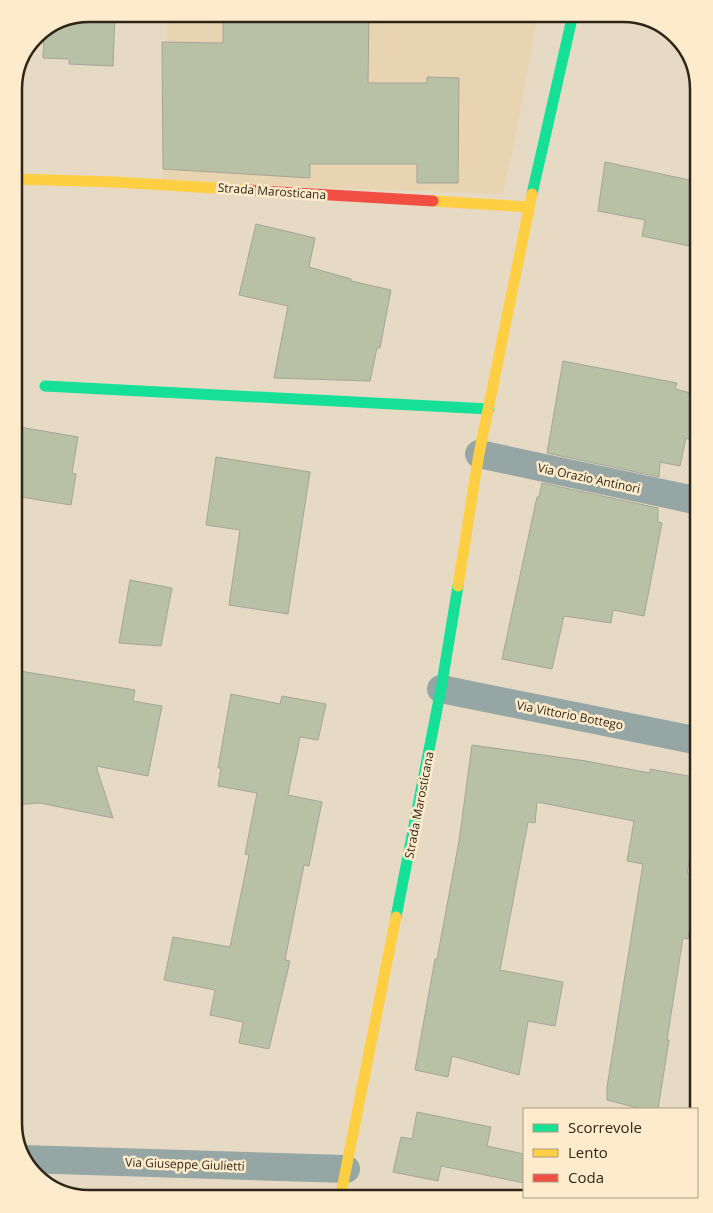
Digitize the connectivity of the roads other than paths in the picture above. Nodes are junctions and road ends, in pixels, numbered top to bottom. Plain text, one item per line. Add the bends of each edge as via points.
1 (571, 23) edge
2 (23, 179) edge
3 (529, 207) junction
4 (45, 386) dead end
5 (489, 409) junction
6 (480, 454) junction
7 (690, 499) edge
8 (441, 689) junction
9 (690, 739) edge
10 (33, 1159) edge
11 (346, 1168) junction
12 (342, 1190) edge

1 - 3 main road, Strada Marosticana
2 - 3 main road, Strada Marosticana
3 - 5 main road, Strada Marosticana
4 - 5 main road
5 - 6 main road, Strada Marosticana
6 - 7 street, Via Orazio Antinori
6 - 8 main road, Strada Marosticana
8 - 9 street, Via Vittorio Bottego
8 - 11 main road, Strada Marosticana
10 - 11 street, Via Giuseppe Giulietti
11 - 12 main road, Strada Marosticana

